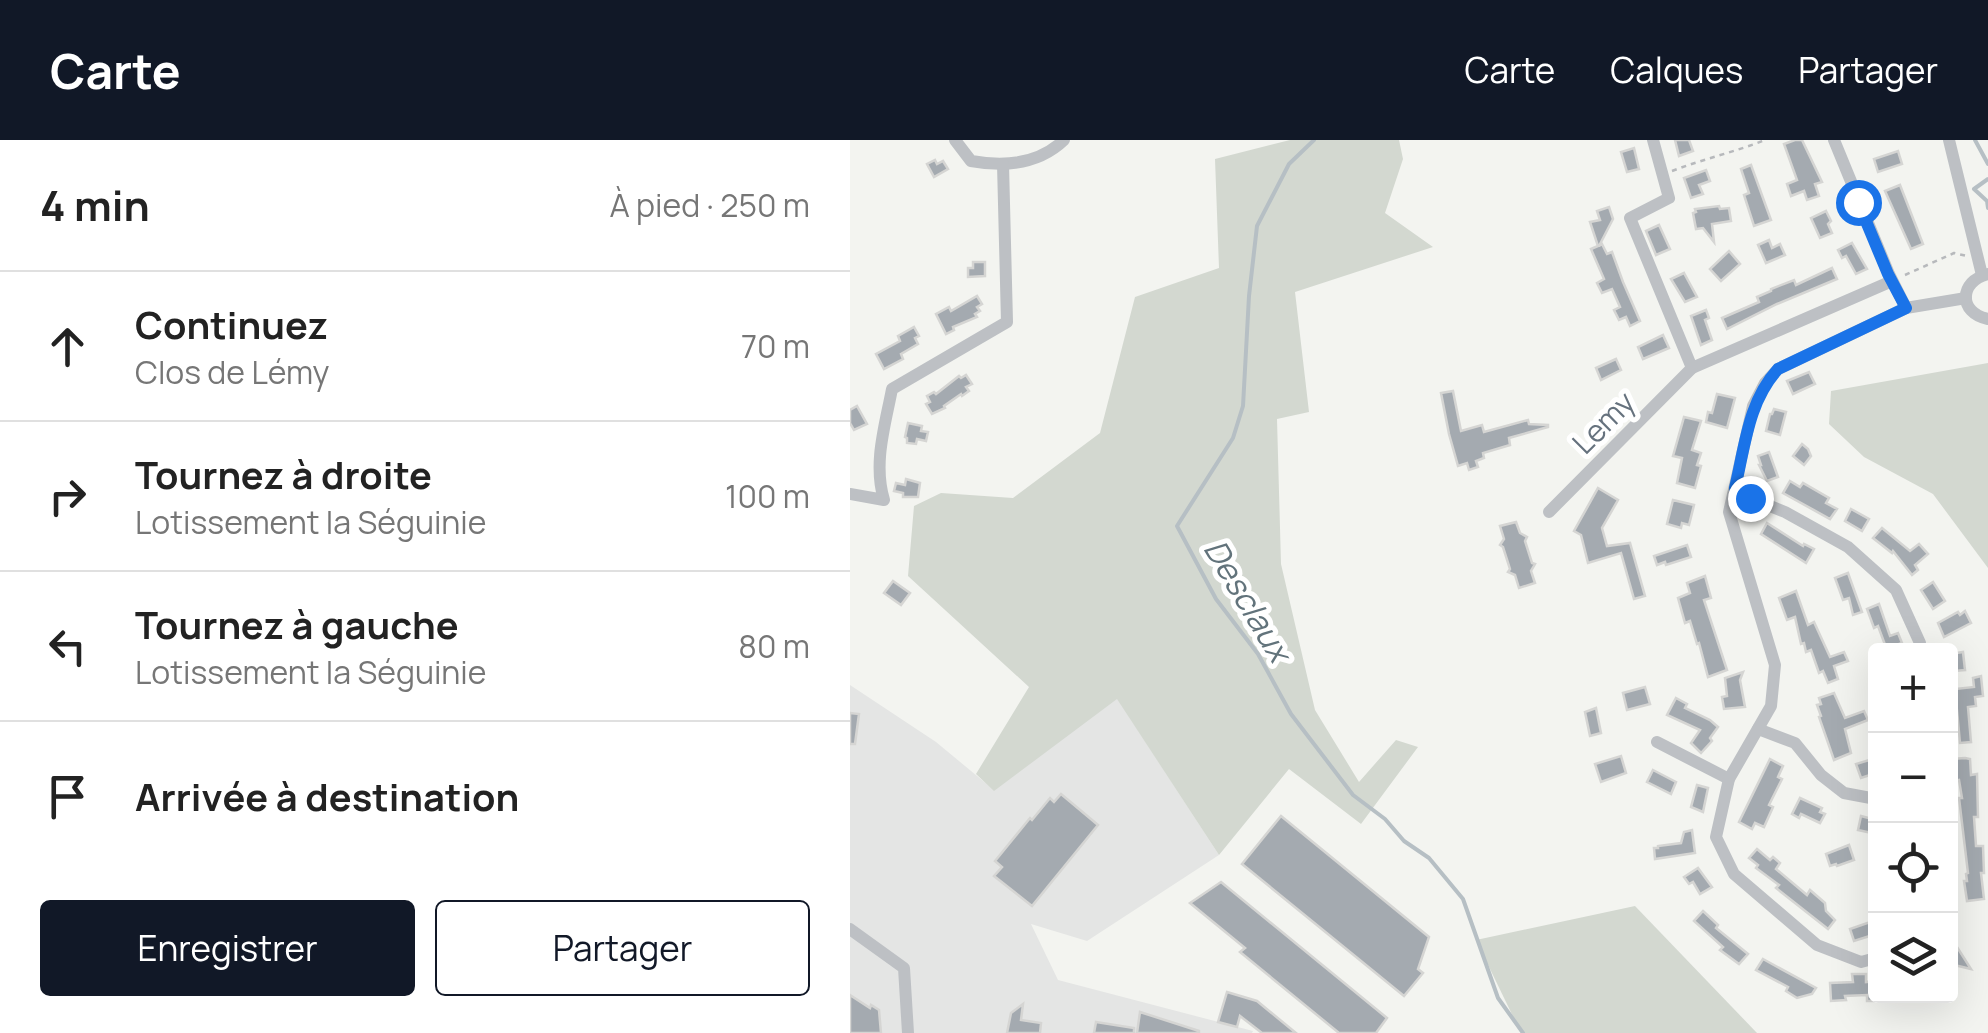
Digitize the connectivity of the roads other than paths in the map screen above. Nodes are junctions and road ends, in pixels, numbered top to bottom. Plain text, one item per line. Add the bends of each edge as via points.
1 (955, 140) edge
2 (1064, 140) edge
3 (1653, 140) edge
4 (1834, 140) edge
5 (1949, 140) edge
6 (1003, 164) junction
7 (1985, 275) edge
8 (1898, 279) junction
9 (1966, 298) junction
10 (1906, 308) junction
11 (1988, 319) edge
12 (1692, 368) junction
13 (1735, 488) junction
14 (850, 494) edge
15 (1549, 512) dead end
16 (1920, 643) edge
17 (1758, 728) junction
18 (1657, 742) dead end
19 (1729, 779) junction
20 (1868, 798) edge
21 (850, 928) edge
22 (1868, 960) edge
23 (908, 1033) edge

1 - 6 street via 970,161
2 - 6 street via 1050,153
3 - 12 street via 1668,198 1630,218
4 - 8 street
5 - 7 street
6 - 14 street via 1008,322 892,389 878,466 884,500
7 - 9 street via 1970,284
8 - 10 street
8 - 12 street
9 - 10 street
9 - 11 street via 1972,312
10 - 13 street via 1778,369 1754,406
12 - 15 street, Lemy
13 - 16 street via 1848,547 1896,590
13 - 17 street via 1728,512 1774,664 1771,706
17 - 19 street
17 - 20 street via 1795,743 1844,792
18 - 19 street
19 - 22 street via 1716,837 1734,874 1817,945
21 - 23 street via 904,968

